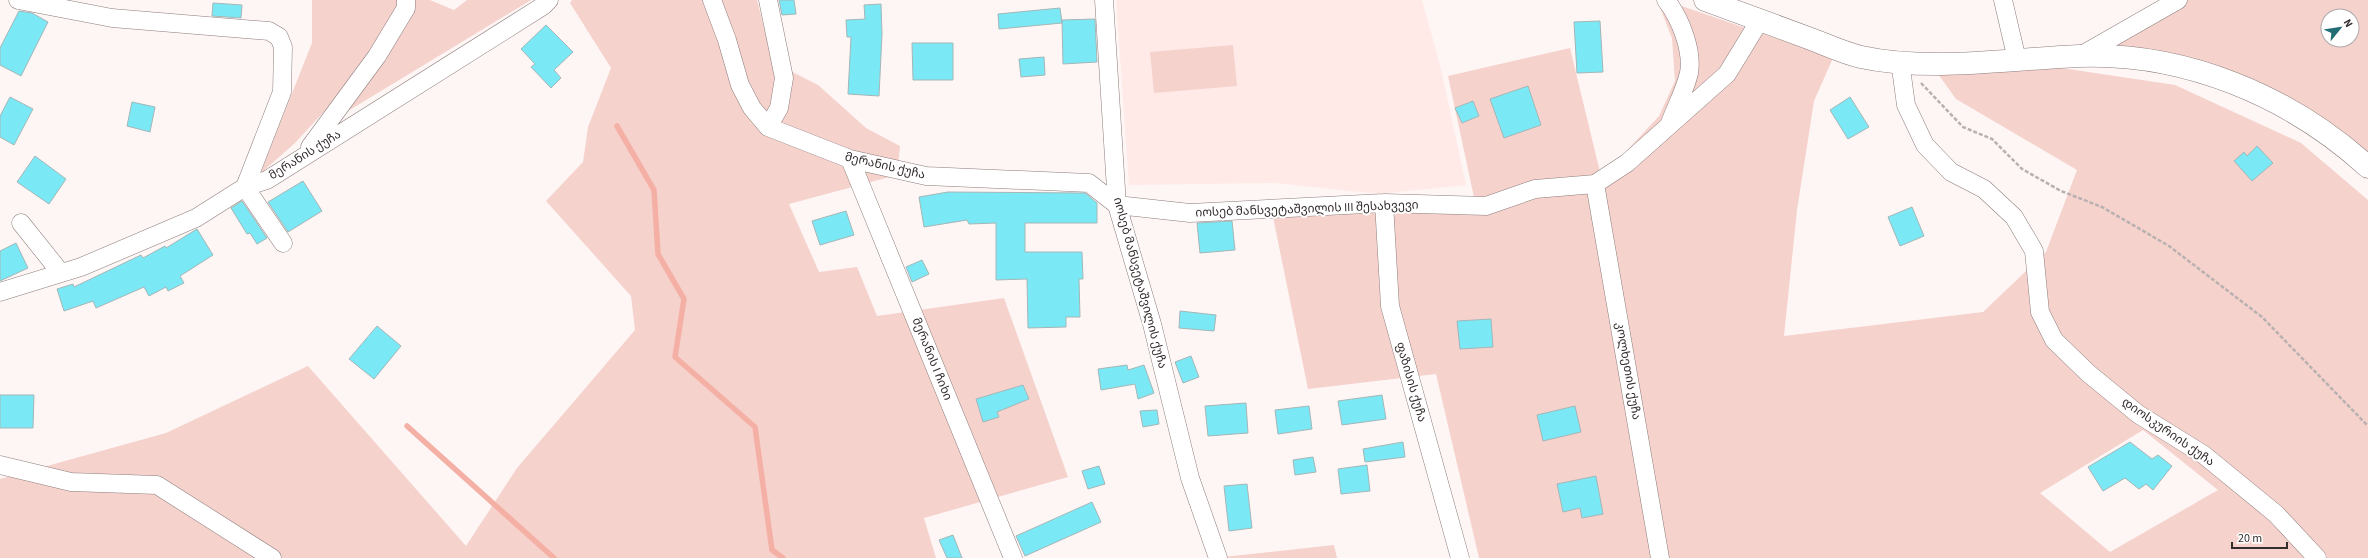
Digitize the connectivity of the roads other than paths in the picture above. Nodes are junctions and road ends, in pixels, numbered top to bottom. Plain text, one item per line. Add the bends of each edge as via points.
1 (18, 0) edge
2 (406, 0) edge
3 (548, 0) edge
4 (712, 0) edge
5 (768, 0) edge
6 (1104, 0) edge
7 (1666, 0) edge
8 (1705, 0) edge
9 (2003, 0) edge
10 (2178, 0) edge
11 (1760, 20) junction
12 (2080, 56) junction
13 (2017, 60) junction
14 (1900, 61) junction
15 (1669, 126) junction
16 (768, 127) junction
17 (304, 154) junction
18 (850, 159) junction
19 (2368, 167) edge
20 (1596, 184) junction
21 (246, 187) junction
22 (1384, 203) junction
23 (1117, 205) junction
24 (21, 223) dead end
25 (283, 243) dead end
26 (61, 273) junction
27 (0, 292) edge
28 (0, 465) edge
29 (272, 558) edge
30 (1013, 558) edge
31 (1218, 558) edge
32 (1460, 558) edge
33 (1660, 558) edge
34 (2317, 558) edge

1 - 21 street via 112,18 268,31 279,37 283,47 282,92
2 - 17 street via 406,8 377,56
3 - 17 street, მერანის ქუჩა via 543,6 498,35
4 - 16 street, მერანის ქუჩა via 740,85 752,108
5 - 16 street via 784,78 779,108
6 - 23 street, იოსებ მანსვეტაშვილის ქუჩა
7 - 15 street via 1688,46 1689,72
8 - 11 main road
9 - 13 street
10 - 12 street
11 - 14 main road via 1860,57
11 - 15 street, იოსებ მანსვეტაშვილის III შესახვევი via 1727,74
12 - 13 main road
12 - 19 main road via 2128,56 2181,66 2246,88 2291,110 2341,143
13 - 14 main road via 1933,64
14 - 34 street, დიოსკურიის ქუჩა via 1906,105 1924,145 1951,172 1984,189 2014,217 2034,251 2040,312 2054,340 2088,373 2138,414 2204,455 2264,504
15 - 20 street, იოსებ მანსვეტაშვილის III შესახვევი via 1627,163
16 - 18 street, მერანის ქუჩა
17 - 21 street, მერანის ქუჩა via 267,180
18 - 23 street, მერანის ქუჩა via 926,176 1089,183
18 - 30 street, მერანის I ჩიხი
20 - 22 street, იოსებ მანსვეტაშვილის III შესახვევი via 1535,189 1486,206
20 - 33 street, კოლხეთის ქუჩა
21 - 25 street
21 - 26 street, მერანის ქუჩა via 196,218
22 - 23 street, იოსებ მანსვეტაშვილის III შესახვევი via 1190,213
22 - 32 street, ფაზისის ქუჩა via 1390,306
23 - 31 street, იოსებ მანსვეტაშვილის ქუჩა via 1152,324 1190,478
24 - 26 street
26 - 27 street, მერანის ქუჩა
28 - 29 street via 70,482 157,485

